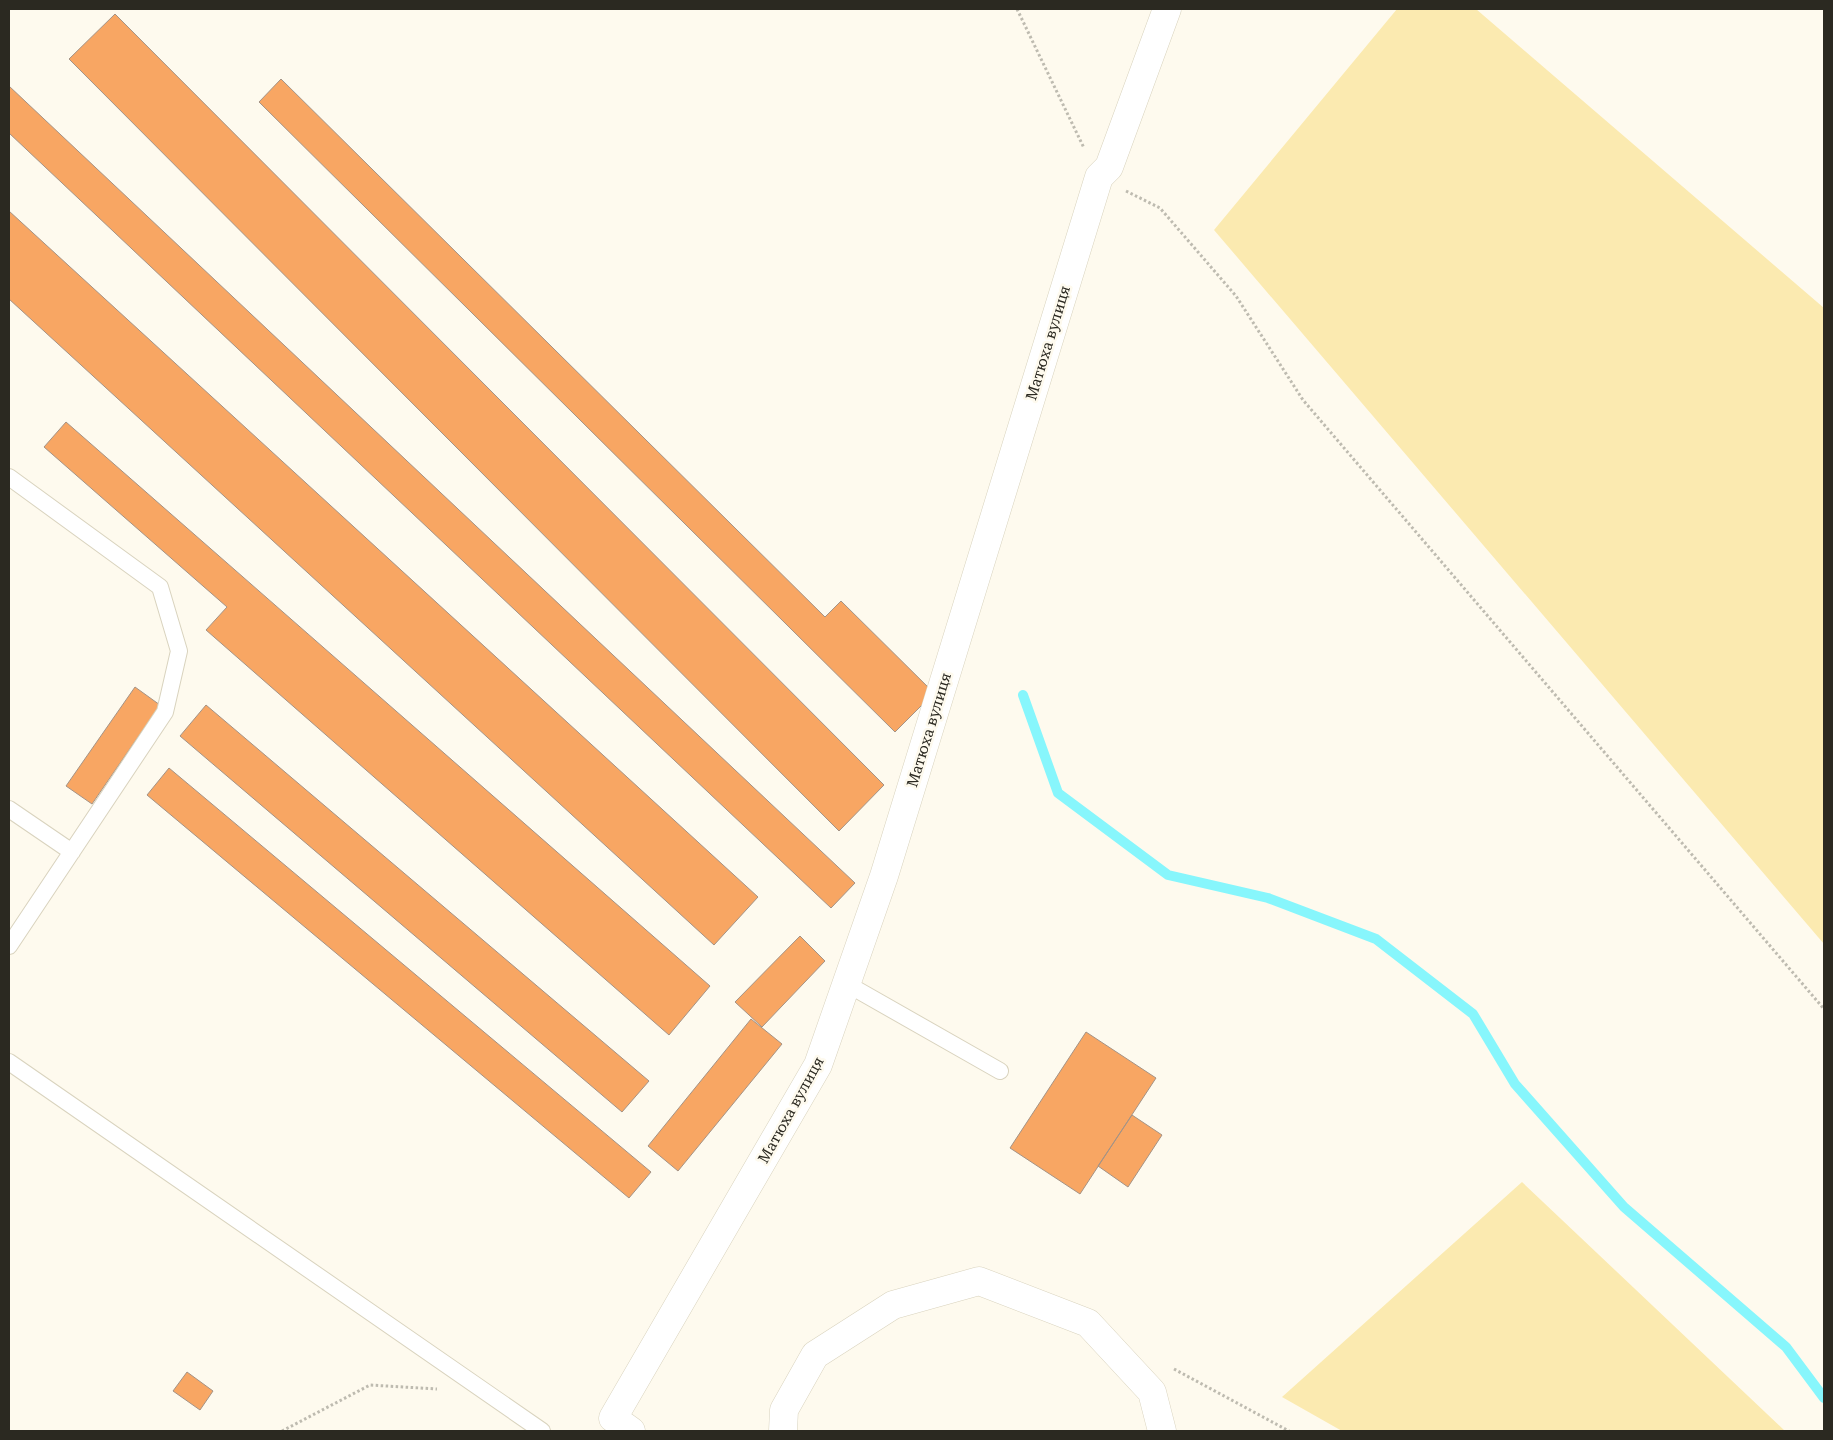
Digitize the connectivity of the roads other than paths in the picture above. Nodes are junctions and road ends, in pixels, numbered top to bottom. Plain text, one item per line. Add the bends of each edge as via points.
1 (1167, 9) edge
2 (9, 477) edge
3 (9, 809) edge
4 (72, 852) junction
5 (9, 946) edge
6 (847, 984) junction
7 (9, 1062) edge
8 (1000, 1071) dead end
9 (616, 1427) edge
10 (542, 1431) edge
11 (783, 1431) edge
12 (1162, 1431) edge

1 - 6 street, Матюха вулиця via 1109,166 1099,177 884,876
2 - 4 lane via 160,587 179,651 165,712
3 - 4 lane
4 - 5 lane
6 - 8 lane
6 - 9 street, Матюха вулиця via 818,1065
7 - 10 lane
11 - 12 street via 784,1410 815,1355 893,1305 979,1281 1088,1323 1152,1392

